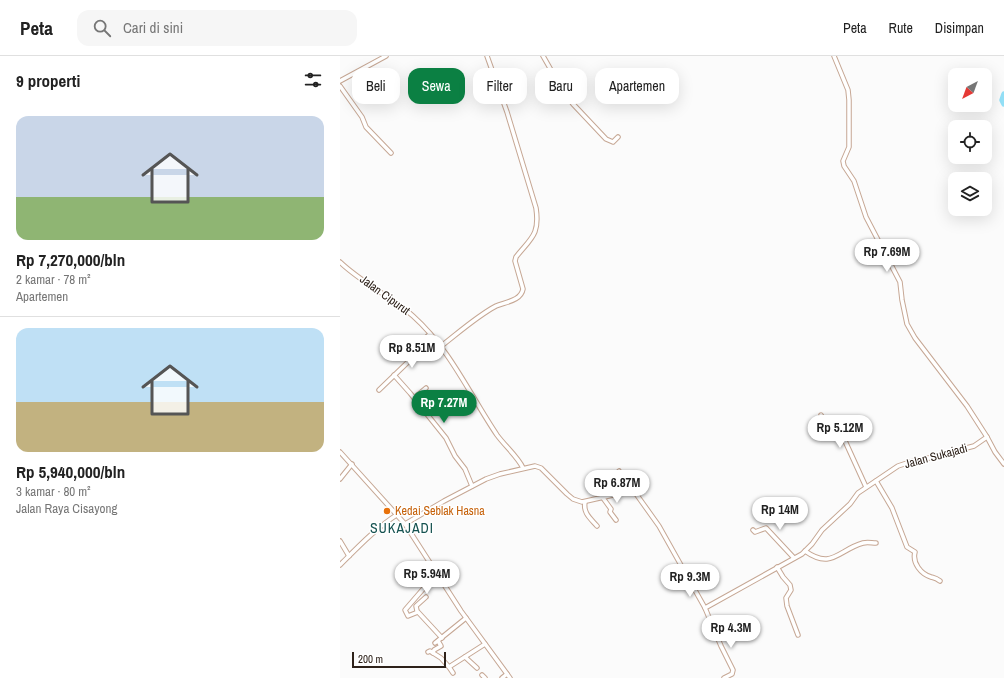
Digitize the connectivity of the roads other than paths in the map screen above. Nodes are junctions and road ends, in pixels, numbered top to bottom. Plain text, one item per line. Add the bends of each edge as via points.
1 (386, 56) edge
2 (487, 56) edge
3 (543, 56) edge
4 (834, 56) edge
5 (340, 81) edge
6 (340, 86) edge
7 (618, 137) dead end
8 (391, 153) dead end
9 (340, 262) edge
10 (430, 334) junction
11 (440, 347) junction
12 (394, 376) junction
13 (426, 388) dead end
14 (379, 390) dead end
15 (414, 398) junction
16 (820, 415) dead end
17 (987, 437) junction
18 (340, 452) edge
19 (352, 464) junction
20 (1004, 464) edge
21 (523, 468) junction
22 (619, 471) dead end
23 (340, 479) edge
24 (876, 481) junction
25 (472, 486) junction
26 (866, 487) junction
27 (629, 488) junction
28 (603, 498) junction
29 (585, 502) junction
30 (398, 514) junction
31 (616, 520) dead end
32 (405, 524) junction
33 (597, 526) dead end
34 (753, 530) dead end
35 (340, 541) edge
36 (876, 543) dead end
37 (805, 551) junction
38 (349, 556) junction
39 (794, 558) junction
40 (340, 565) edge
41 (777, 567) junction
42 (437, 573) junction
43 (940, 581) dead end
44 (426, 596) dead end
45 (705, 608) junction
46 (417, 611) junction
47 (466, 618) junction
48 (798, 635) dead end
49 (442, 638) junction
50 (485, 644) junction
51 (428, 652) dead end
52 (433, 653) junction
53 (465, 657) junction
54 (449, 667) junction
55 (477, 668) dead end
56 (453, 673) dead end
57 (507, 674) junction
58 (502, 678) edge
59 (510, 678) edge
60 (724, 678) edge

1 - 5 street
2 - 11 street via 516,140 538,220 535,234 515,261 522,282 522,294 495,307
3 - 7 street via 568,97 606,140 613,142
4 - 17 street via 844,78 849,100 849,147 843,161 844,166 854,181 866,217 900,282 907,324
6 - 8 street via 366,126
9 - 10 street, Jalan Cipurut via 401,306
10 - 11 street, Jalan Cipurut
10 - 12 street via 418,343 414,354
11 - 21 street, Jalan Cipurut via 497,435
12 - 14 street
12 - 15 street
13 - 15 street
15 - 25 street via 446,438
16 - 26 street via 824,420 835,419
17 - 20 street
17 - 24 street, Jalan Sukajadi via 974,446 898,466
18 - 19 street
19 - 23 street
19 - 30 street
21 - 25 street
21 - 29 street via 541,468 573,499
22 - 27 street
24 - 26 street, Jalan Sukajadi
24 - 43 street via 892,508 907,547 915,552 913,558 916,564
25 - 32 street
26 - 37 street, Jalan Sukajadi via 822,530
27 - 28 street
27 - 45 street via 634,491 659,526
28 - 29 street
28 - 31 street
29 - 33 street via 585,512
30 - 32 street
30 - 38 street via 368,537
32 - 42 street
34 - 39 street via 755,532 766,528
35 - 38 street
36 - 37 street via 864,543 826,560
37 - 39 street, Jalan Sukajadi
38 - 40 street
39 - 41 street, Jalan Sukajadi
41 - 45 street, Jalan Sukajadi
41 - 48 street via 790,585 791,590 786,598 787,606
42 - 46 street via 405,610 408,616
42 - 47 street
44 - 46 street via 416,606
45 - 60 street via 733,670 732,674
46 - 49 street
47 - 49 street
47 - 50 street
49 - 52 street via 436,642 441,646
50 - 53 street
50 - 57 street
51 - 52 street
52 - 54 street via 442,658
53 - 54 street
53 - 55 street
54 - 56 street
57 - 58 street
57 - 59 street

